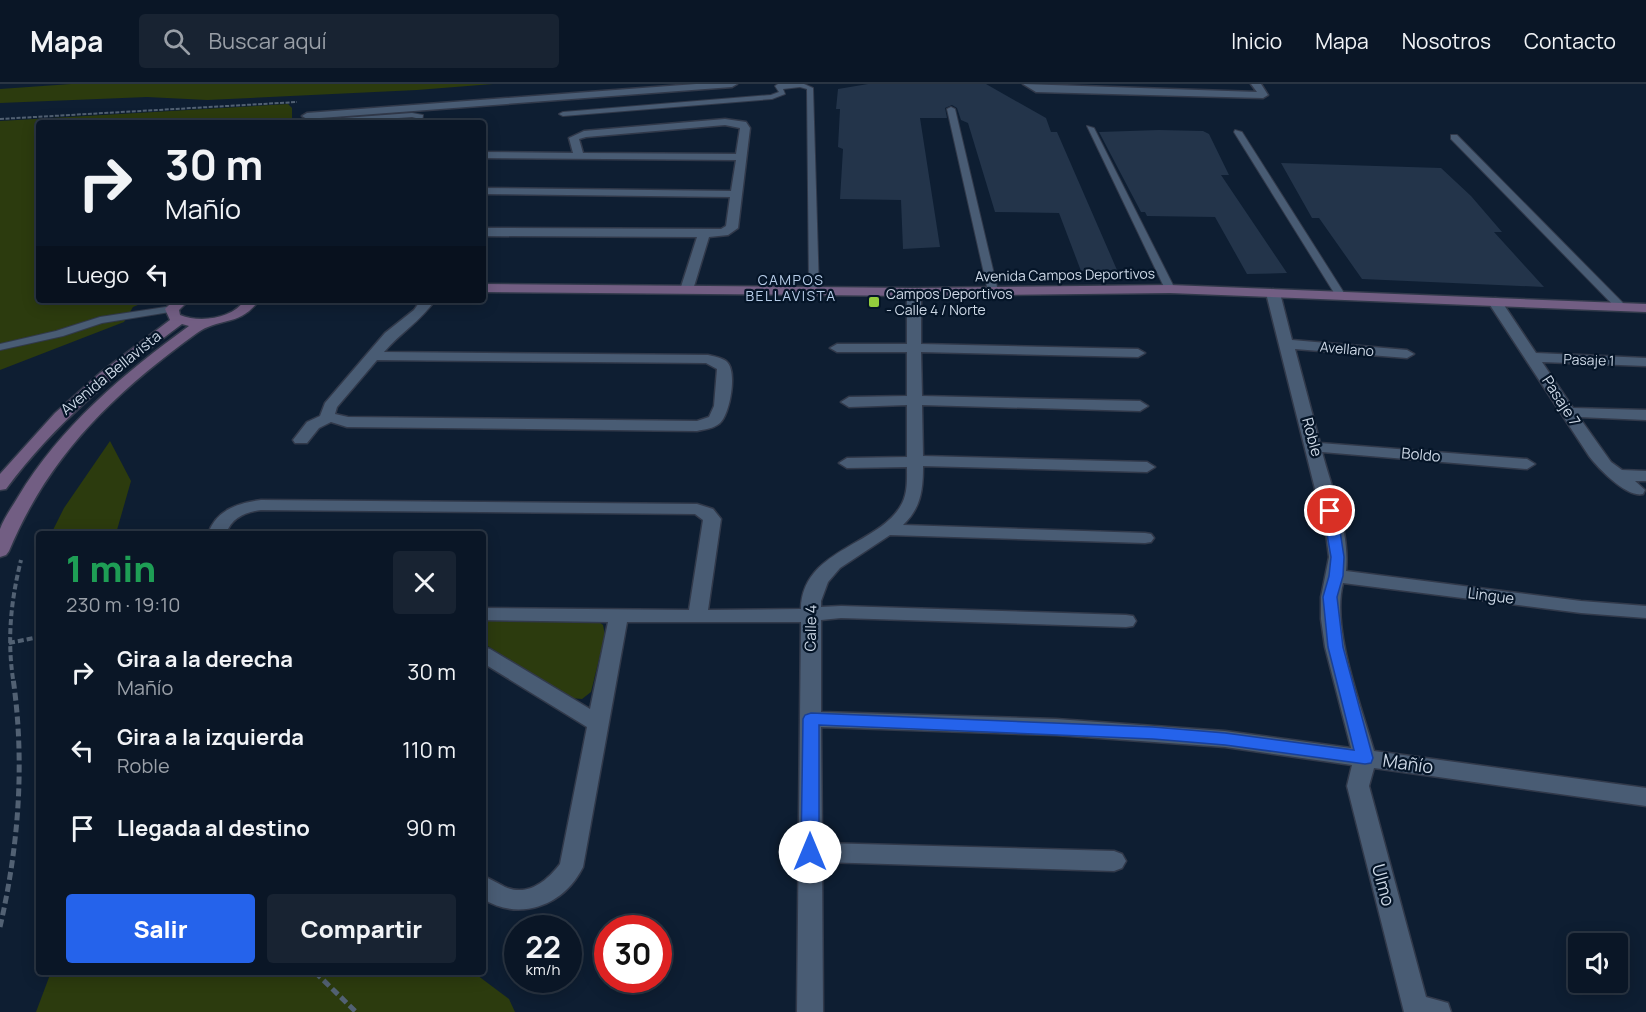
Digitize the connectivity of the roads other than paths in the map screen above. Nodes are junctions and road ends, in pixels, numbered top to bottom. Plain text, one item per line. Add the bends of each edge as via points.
1 (652, 84) edge
2 (732, 84) edge
3 (1028, 84) edge
4 (1256, 84) edge
5 (778, 86) edge
6 (951, 109) dead end
7 (563, 114) dead end
8 (307, 116) edge
9 (325, 116) edge
10 (344, 120) dead end
11 (419, 120) edge
12 (1090, 128) dead end
13 (1238, 132) dead end
14 (1454, 137) dead end
15 (486, 155) edge
16 (579, 156) junction
17 (741, 157) junction
18 (486, 191) edge
19 (736, 194) junction
20 (486, 232) edge
21 (704, 234) junction
22 (486, 288) edge
23 (1170, 289) junction
24 (687, 290) junction
25 (814, 291) junction
26 (993, 291) junction
27 (914, 292) junction
28 (1273, 293) junction
29 (1341, 296) junction
30 (1495, 302) junction
31 (251, 303) edge
32 (426, 303) edge
33 (1620, 307) junction
34 (1646, 308) edge
35 (178, 310) edge
36 (203, 322) junction
37 (1287, 344) junction
38 (0, 347) edge
39 (837, 348) dead end
40 (914, 348) junction
41 (1138, 353) dead end
42 (1407, 354) dead end
43 (373, 356) junction
44 (1532, 357) junction
45 (1646, 362) edge
46 (915, 401) junction
47 (849, 402) dead end
48 (1140, 406) dead end
49 (1568, 412) junction
50 (1646, 415) edge
51 (330, 417) junction
52 (301, 440) dead end
53 (1314, 447) junction
54 (915, 462) junction
55 (847, 463) dead end
56 (1527, 464) dead end
57 (1147, 467) dead end
58 (1641, 483) edge
59 (0, 485) edge
60 (886, 530) junction
61 (218, 531) edge
62 (1145, 538) dead end
63 (0, 550) edge
64 (1336, 576) junction
65 (1646, 612) edge
66 (486, 614) edge
67 (811, 614) junction
68 (619, 615) junction
69 (698, 616) junction
70 (1126, 621) dead end
71 (486, 656) edge
72 (811, 719) junction
73 (598, 724) junction
74 (1365, 758) junction
75 (1646, 797) edge
76 (810, 852) junction
77 (1113, 861) dead end
78 (486, 888) edge
79 (1423, 1011) edge
80 (810, 1012) edge

1 - 9 street
2 - 9 street
3 - 4 street via 1036,89 1263,95
5 - 7 lane via 783,93 772,97
5 - 25 lane via 810,88
6 - 26 lane
8 - 9 street
10 - 11 lane via 412,115 420,117
12 - 23 lane
13 - 29 lane
14 - 33 lane
15 - 16 street
16 - 17 street
16 - 17 street via 574,140 580,135 730,122 744,126
17 - 19 street
18 - 19 street
19 - 21 street via 732,228
20 - 21 street
21 - 24 street
22 - 24 street, Avenida Campos Deportivos
23 - 26 street, Avenida Campos Deportivos
23 - 28 street, Avenida Campos Deportivos
24 - 25 street, Avenida Campos Deportivos
25 - 27 street, Avenida Campos Deportivos
26 - 27 street, Avenida Campos Deportivos
27 - 40 street, Calle 4
28 - 29 street, Avenida Campos Deportivos
28 - 37 street, Roble
29 - 30 street, Avenida Campos Deportivos
30 - 33 street, Avenida Campos Deportivos
30 - 44 street, Pasaje 7
31 - 36 street via 239,313
32 - 43 street
33 - 34 street, Avenida Campos Deportivos
35 - 36 street
35 - 38 lane via 100,320
35 - 59 street, Avenida Bellavista via 69,405 32,443
36 - 63 street, Avenida Bellavista via 131,377 80,426 35,484
37 - 42 street, Avellano
37 - 53 street, Roble
39 - 40 street
40 - 41 street
40 - 46 street, Calle 4
43 - 51 street via 330,406
43 - 51 street via 708,359 724,369 720,414 713,422 697,426 347,422
44 - 45 street, Pasaje 1
44 - 49 street, Pasaje 7
46 - 47 street
46 - 48 street
46 - 54 street, Calle 4
49 - 50 street
49 - 58 street, Pasaje 7 via 1600,459 1618,475
51 - 52 street via 313,425
53 - 56 street, Boldo
53 - 64 street, Roble via 1335,532
54 - 55 street
54 - 57 street
54 - 60 street, Calle 4 via 912,503 900,520
60 - 62 street
60 - 67 street, Calle 4 via 828,567 814,589
61 - 69 street via 234,512 261,505 697,509 712,519
64 - 65 street, Lingue
64 - 74 street, Roble via 1330,597 1335,647
66 - 68 street
67 - 69 street
67 - 70 street
67 - 72 street, Calle 4
68 - 69 street
68 - 73 street
71 - 73 street
72 - 74 street, Mañío via 1153,733
72 - 76 street, Calle 4
73 - 78 street via 571,867 564,879 553,890 523,901 507,900
74 - 75 street, Mañío
74 - 79 street, Ulmo via 1358,786
76 - 77 street
76 - 80 street, Calle 4

